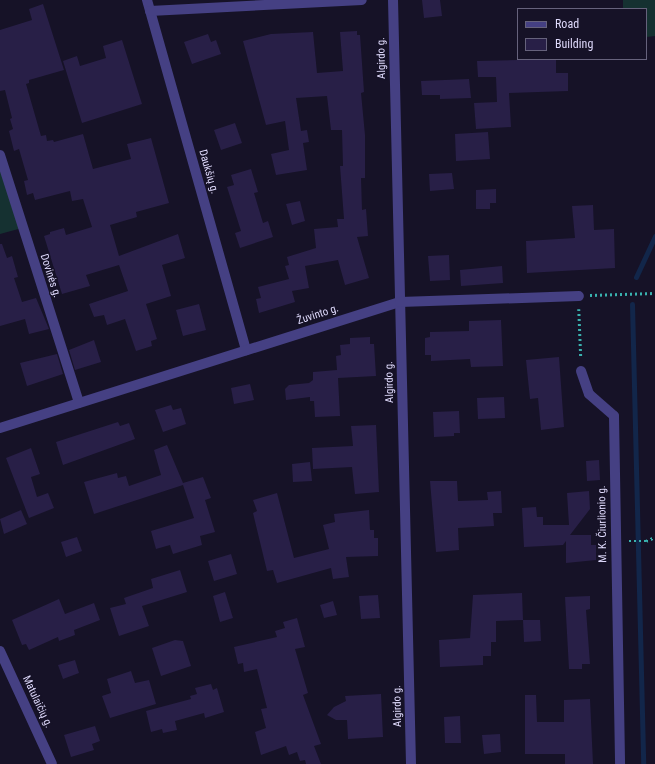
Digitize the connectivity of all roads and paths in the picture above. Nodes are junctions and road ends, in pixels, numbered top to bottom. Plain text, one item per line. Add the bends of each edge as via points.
1 (147, 0) edge
2 (362, 0) edge
3 (393, 0) edge
4 (150, 11) junction
5 (0, 155) edge
6 (655, 293) edge
7 (579, 296) junction
8 (400, 302) junction
9 (246, 350) junction
10 (581, 371) joint
11 (79, 403) junction
12 (0, 428) edge
13 (655, 537) edge
14 (627, 541) dead end
15 (0, 651) edge
16 (52, 764) edge
17 (411, 764) edge
18 (620, 764) edge

1 - 4 street, Daukšių g.
2 - 4 street
3 - 8 street, Algirdo g.
4 - 9 street, Daukšių g.
5 - 11 street, Dovinės g.
6 - 7 path
7 - 8 street, Žuvinto g.
7 - 10 path
8 - 9 street, Žuvinto g.
8 - 17 street, Algirdo g.
9 - 11 street, Žuvinto g.
10 - 18 street, M. K. Čiurlionio g. via 589,394 614,416
11 - 12 street, Žuvinto g.
13 - 14 path via 646,541
15 - 16 street, Matulaičių g.

